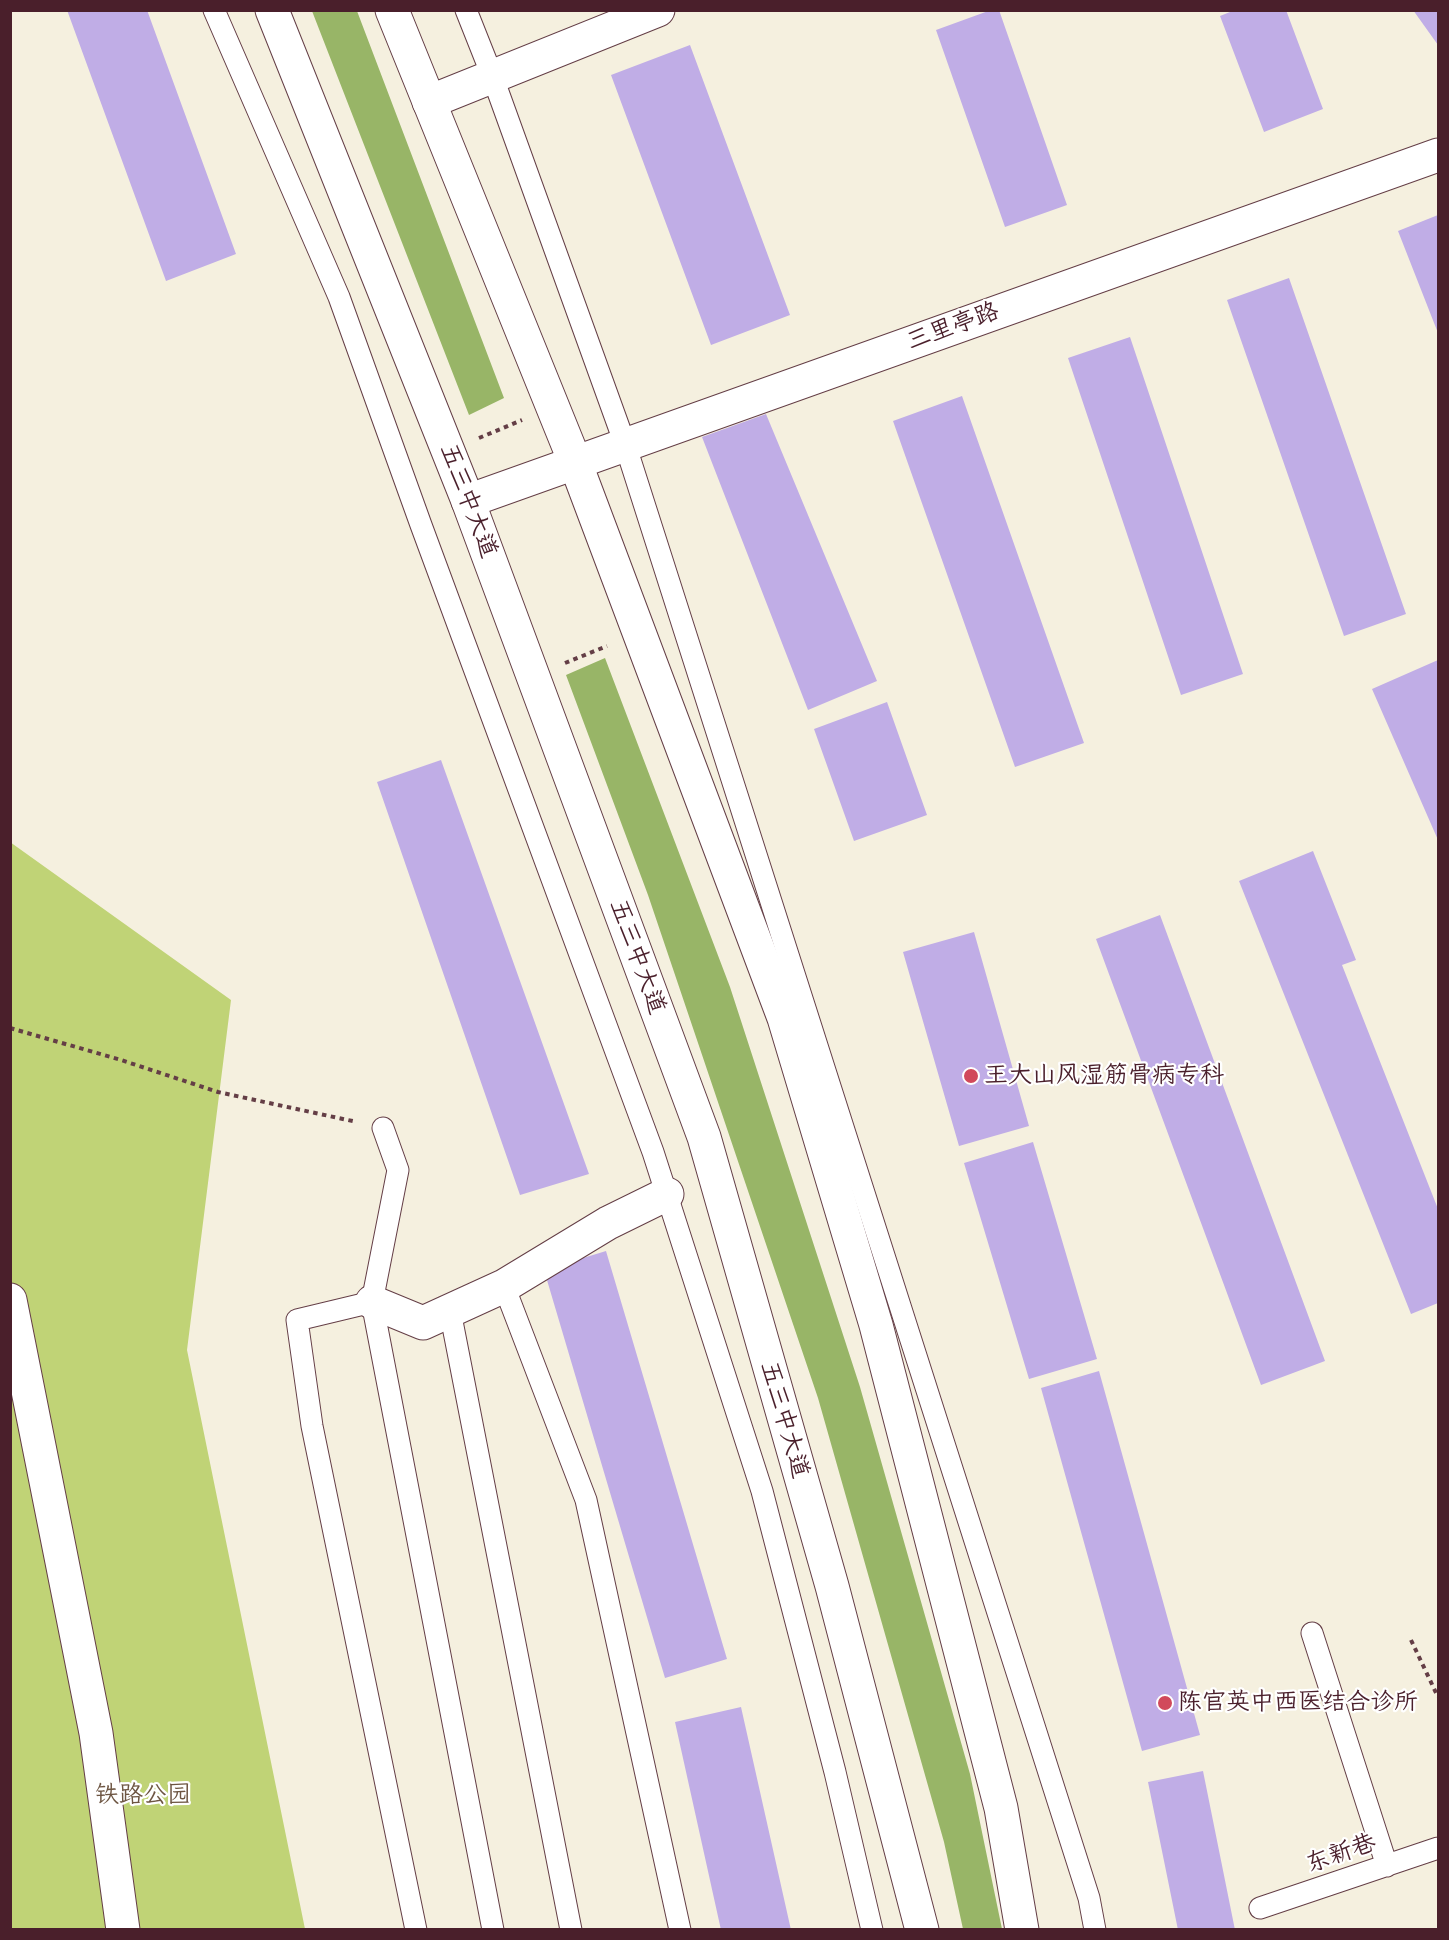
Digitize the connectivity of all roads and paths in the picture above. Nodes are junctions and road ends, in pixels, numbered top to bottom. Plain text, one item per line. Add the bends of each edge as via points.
1 (214, 10) edge
2 (272, 10) edge
3 (392, 10) edge
4 (466, 10) edge
5 (658, 10) edge
6 (493, 78) junction
7 (429, 102) junction
8 (1438, 155) edge
9 (552, 407) junction
10 (626, 444) junction
11 (448, 451) junction
12 (575, 462) junction
13 (468, 501) junction
14 (638, 633) junction
15 (533, 676) junction
16 (10, 1028) edge
17 (383, 1128) joint
18 (667, 1194) junction
19 (504, 1286) junction
20 (10, 1300) edge
21 (372, 1302) junction
22 (450, 1311) junction
23 (1312, 1633) dead end
24 (1411, 1640) dead end
25 (1438, 1697) edge
26 (1438, 1848) edge
27 (1387, 1866) junction
28 (1260, 1908) dead end
29 (123, 1929) edge
30 (416, 1929) edge
31 (494, 1929) edge
32 (571, 1929) edge
33 (680, 1929) edge
34 (872, 1929) edge
35 (922, 1929) edge
36 (1022, 1929) edge
37 (1095, 1929) edge

1 - 18 lane via 339,297
2 - 11 main road, 五三中大道
3 - 7 main road
4 - 6 lane
5 - 6 main road
6 - 7 main road
6 - 10 lane
7 - 9 main road
8 - 10 main road, 三里亭路
9 - 11 path
9 - 12 main road
10 - 12 main road, 三里亭路
10 - 37 lane via 1085,1887
11 - 13 main road, 五三中大道
12 - 13 main road, 三里亭路
12 - 14 main road
13 - 15 main road, 五三中大道
14 - 15 path
14 - 36 main road via 784,1018 876,1325 1001,1808
15 - 35 main road, 五三中大道 via 704,1137 832,1587
16 - 17 path via 218,1092
17 - 21 lane via 398,1170
18 - 19 main road via 608,1223
18 - 34 lane via 762,1491
19 - 22 main road
19 - 33 lane via 586,1500
20 - 29 main road via 96,1733
21 - 22 main road via 423,1323
21 - 30 lane via 297,1320 312,1426
21 - 31 lane
22 - 32 lane
23 - 27 lane
24 - 25 path
26 - 27 lane, 东新巷
27 - 28 lane, 东新巷

